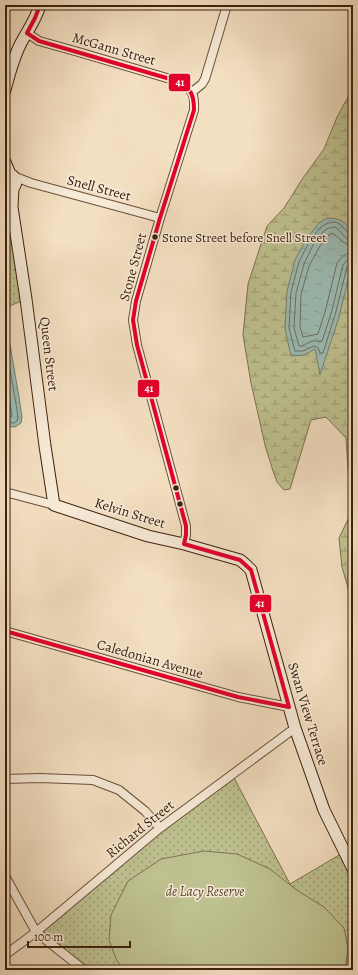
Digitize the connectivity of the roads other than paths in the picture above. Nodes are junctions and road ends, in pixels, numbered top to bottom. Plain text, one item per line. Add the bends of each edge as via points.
1 (40, 5) edge
2 (227, 5) edge
3 (27, 33) junction
4 (5, 90) edge
5 (192, 92) junction
6 (5, 162) edge
7 (10, 183) edge
8 (160, 218) junction
9 (5, 492) edge
10 (54, 505) junction
11 (184, 544) junction
12 (246, 564) joint
13 (5, 631) edge
14 (289, 707) junction
15 (295, 728) junction
16 (5, 779) edge
17 (160, 828) junction
18 (353, 869) edge
19 (5, 876) edge
20 (36, 932) junction
21 (5, 954) edge
22 (84, 970) edge

1 - 3 street
2 - 5 street via 205,79
3 - 4 street via 16,54
3 - 5 street, McGann Street via 39,41 177,81
5 - 8 street, Stone Street via 195,100 194,110
6 - 7 street, Queen Street
7 - 8 street, Snell Street via 31,183
7 - 10 street, Queen Street
8 - 11 street, Stone Street via 133,320 137,345 186,526
9 - 10 street, Kelvin Street
10 - 11 street, Kelvin Street via 148,536
11 - 12 street, Kelvin Street
12 - 14 street, Swan View Terrace via 252,570
13 - 14 street, Caledonian Avenue via 238,697
14 - 15 street, Swan View Terrace
15 - 17 street, Richard Street
15 - 18 street, Swan View Terrace via 324,810
16 - 17 street via 93,780 119,790 145,811
17 - 20 street, Richard Street
19 - 20 street
20 - 21 street, Richard Street
20 - 22 street

